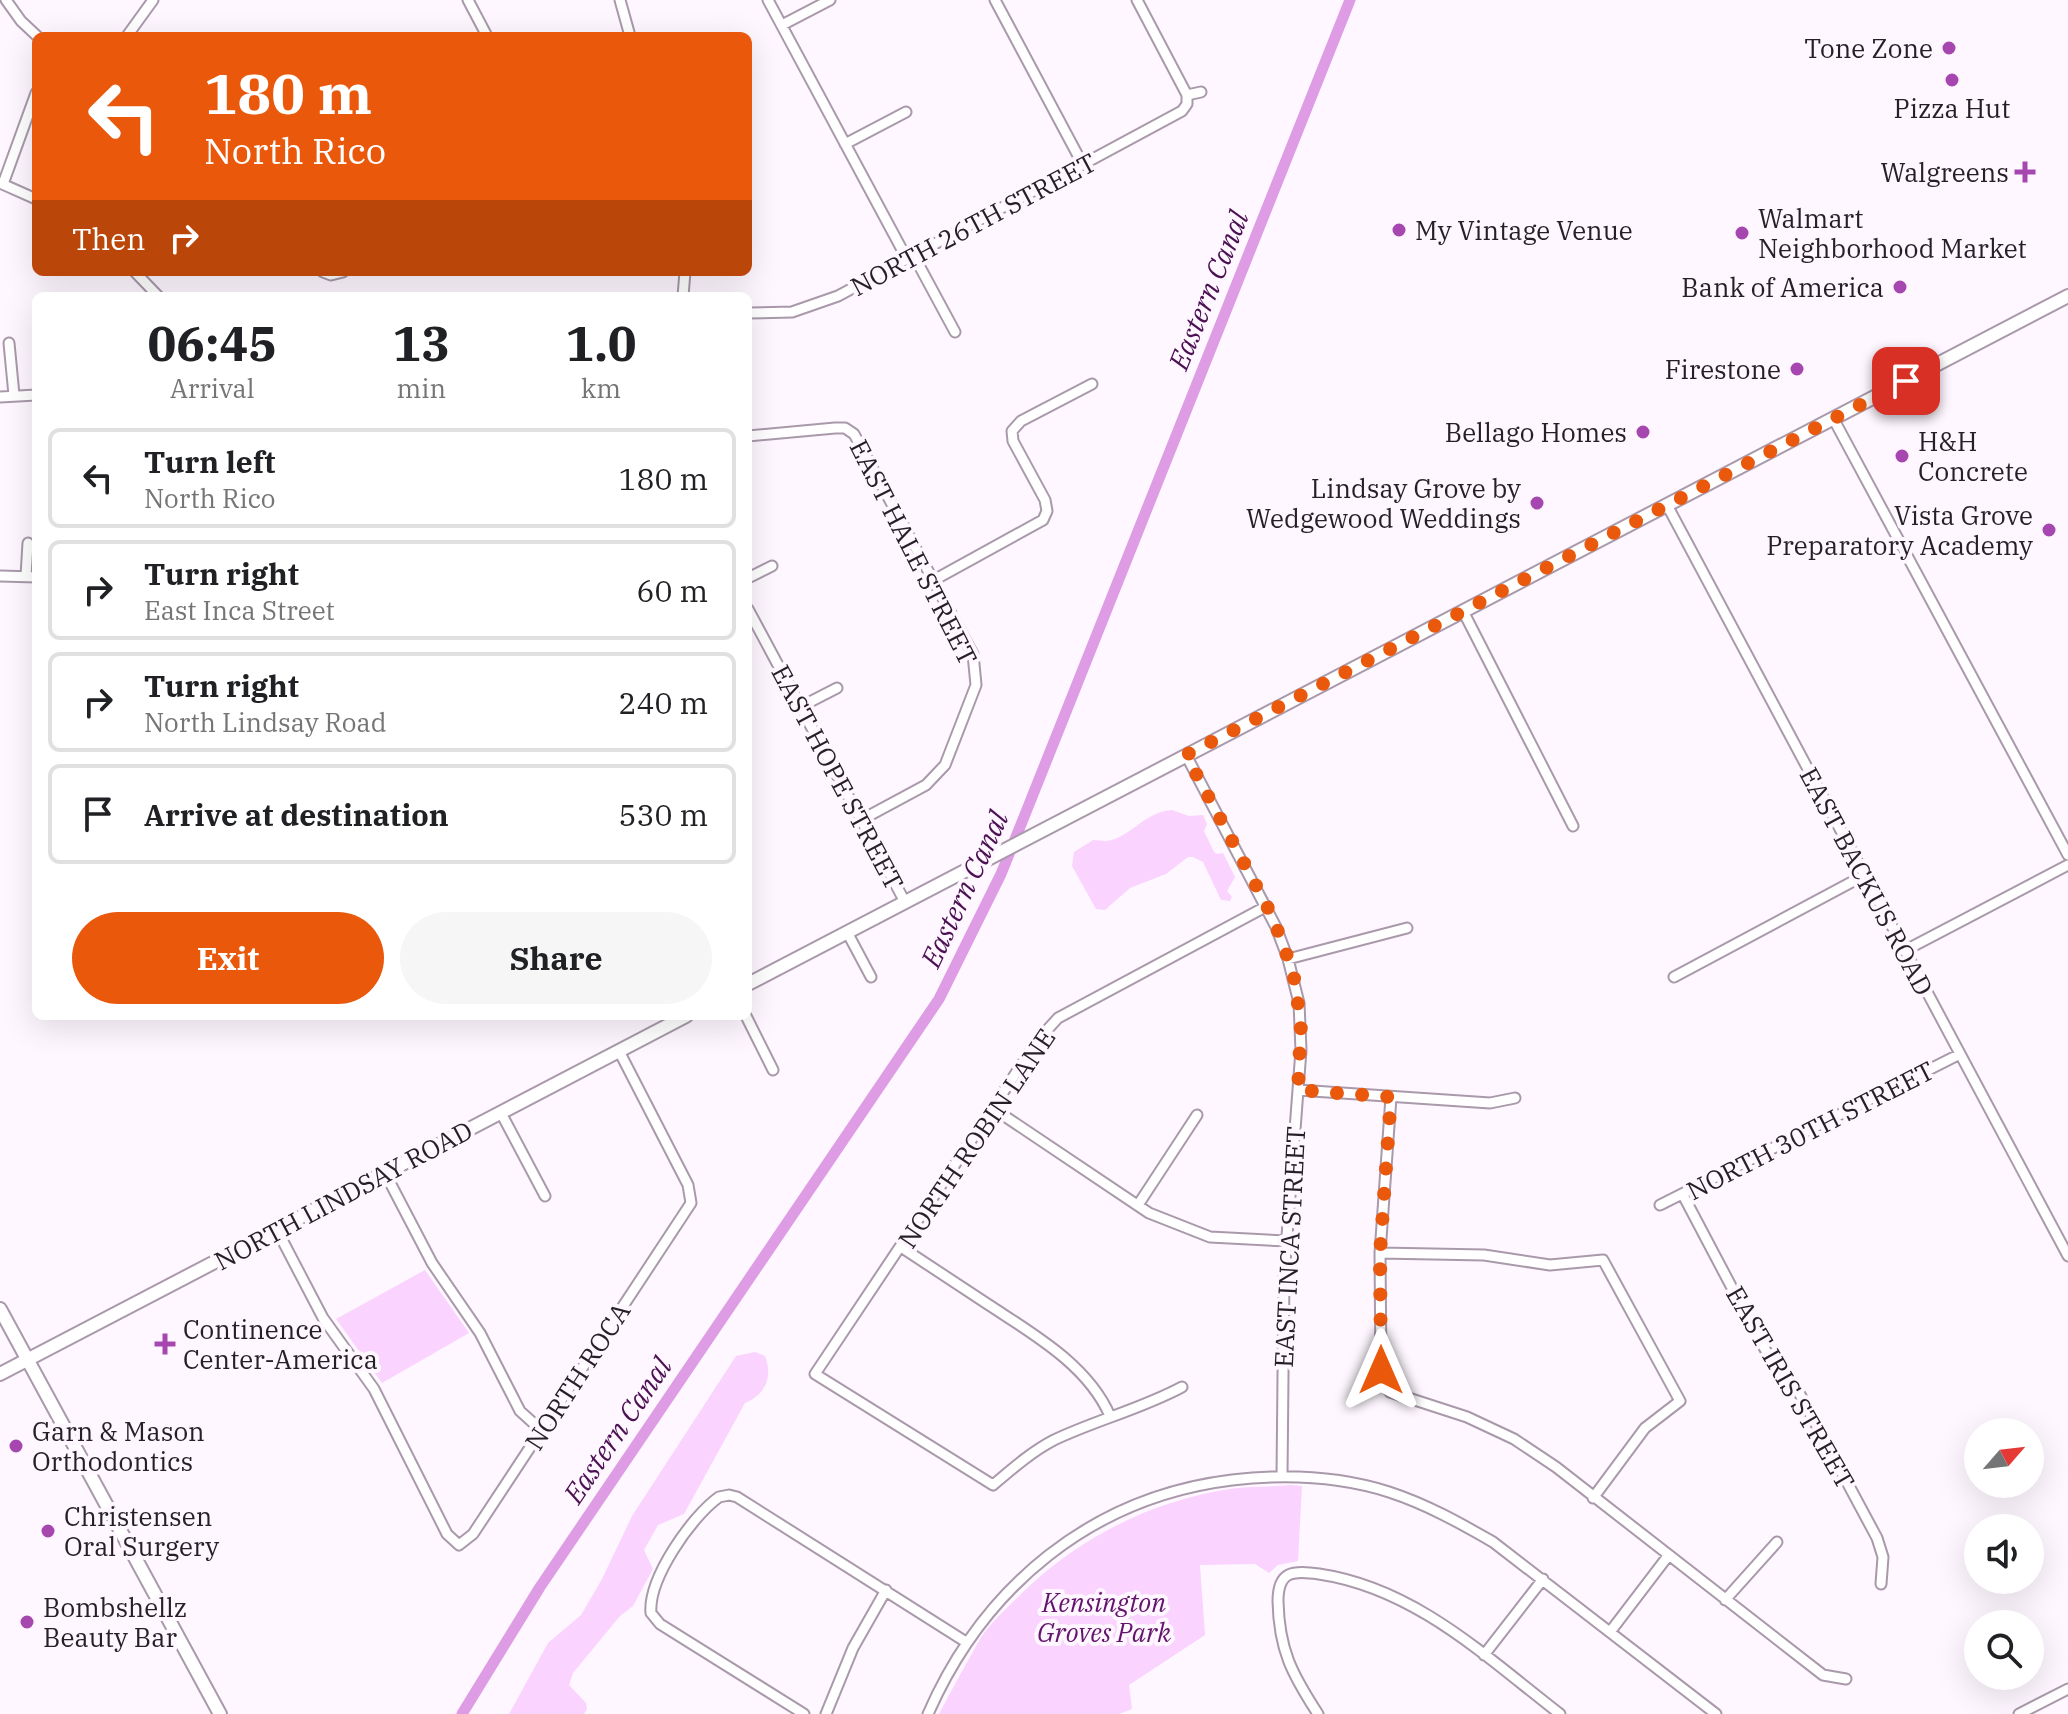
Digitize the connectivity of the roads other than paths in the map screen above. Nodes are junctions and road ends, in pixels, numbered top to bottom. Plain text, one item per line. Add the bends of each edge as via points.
1 (6, 0) edge
2 (153, 0) edge
3 (468, 0) edge
4 (620, 0) edge
5 (768, 0) edge
6 (830, 0) edge
7 (995, 0) edge
8 (1137, 0) edge
9 (782, 25) junction
10 (33, 32) edge
11 (130, 32) edge
12 (485, 32) edge
13 (629, 32) edge
14 (1201, 92) dead end
15 (1187, 100) junction
16 (32, 103) edge
17 (906, 112) dead end
18 (845, 144) junction
19 (1083, 165) junction
20 (1, 184) edge
21 (32, 197) edge
22 (911, 257) junction
23 (139, 276) edge
24 (154, 292) edge
25 (2068, 296) edge
26 (752, 313) edge
27 (955, 332) dead end
28 (9, 343) dead end
29 (1092, 384) dead end
30 (14, 395) junction
31 (32, 395) edge
32 (0, 397) edge
33 (1833, 418) junction
34 (752, 436) edge
35 (1667, 505) junction
36 (28, 543) dead end
37 (772, 566) dead end
38 (0, 576) edge
39 (31, 576) edge
40 (752, 576) edge
41 (934, 580) junction
42 (1463, 611) junction
43 (752, 617) edge
44 (837, 688) dead end
45 (800, 707) junction
46 (1186, 755) junction
47 (861, 820) junction
48 (1573, 826) dead end
49 (2068, 855) edge
50 (2068, 865) edge
51 (1863, 876) junction
52 (905, 902) junction
53 (1267, 906) junction
54 (1407, 928) dead end
55 (847, 932) junction
56 (1904, 951) junction
57 (1288, 959) junction
58 (871, 977) dead end
59 (1674, 977) dead end
60 (752, 982) edge
61 (678, 1020) edge
62 (748, 1020) edge
63 (619, 1051) junction
64 (1960, 1054) junction
65 (773, 1070) dead end
66 (1298, 1090) junction
67 (1391, 1097) junction
68 (1515, 1098) dead end
69 (994, 1109) junction
70 (501, 1113) junction
71 (1197, 1115) dead end
72 (385, 1173) junction
73 (1683, 1195) junction
74 (545, 1196) dead end
75 (1138, 1205) junction
76 (1660, 1205) dead end
77 (277, 1230) junction
78 (1286, 1241) junction
79 (901, 1247) junction
80 (1380, 1253) junction
81 (2068, 1256) edge
82 (0, 1309) edge
83 (27, 1360) junction
84 (0, 1374) edge
85 (1182, 1387) dead end
86 (1110, 1416) junction
87 (541, 1430) junction
88 (1282, 1476) junction
89 (1593, 1498) junction
90 (1777, 1542) dead end
91 (1668, 1556) junction
92 (1543, 1579) junction
93 (1881, 1584) dead end
94 (886, 1590) junction
95 (1725, 1600) junction
96 (1610, 1632) junction
97 (966, 1642) junction
98 (1484, 1655) junction
99 (1846, 1679) dead end
100 (2068, 1689) edge
101 (220, 1714) edge
102 (804, 1714) edge
103 (826, 1714) edge
104 (928, 1714) edge
105 (1318, 1714) edge
106 (1560, 1714) edge
107 (1716, 1714) edge
108 (2019, 1714) edge

1 - 10 street
2 - 11 street
3 - 12 street
4 - 13 street
5 - 9 street
6 - 9 street
7 - 19 street
8 - 15 street
9 - 18 street
14 - 15 street
15 - 19 street, NORTH 26TH STREET via 1182,111
16 - 20 street
17 - 18 street
18 - 22 street
19 - 22 street, NORTH 26TH STREET
20 - 21 street
22 - 26 street, NORTH 26TH STREET via 815,306
22 - 27 street
23 - 24 street
25 - 33 main road
28 - 30 street
29 - 41 street via 1021,421 1012,431 1045,500 1043,520
30 - 31 street
30 - 32 street
33 - 35 main road
33 - 49 street
34 - 41 street, EAST HALE STREET via 850,430
35 - 42 main road
35 - 51 street, EAST BACKUS ROAD
36 - 39 street
37 - 40 street
38 - 39 street
41 - 47 street, EAST HALE STREET via 973,654 973,695 939,772 926,785
42 - 46 main road
42 - 48 street
43 - 45 street, EAST HOPE STREET
44 - 45 street
45 - 47 street, EAST HOPE STREET
46 - 52 main road
46 - 53 street, EAST INCA STREET
47 - 52 street, EAST HOPE STREET
50 - 56 street
51 - 56 street, EAST BACKUS ROAD
51 - 59 street
52 - 55 main road
53 - 57 street, EAST INCA STREET
53 - 69 street, NORTH ROBIN LANE via 1058,1018
54 - 57 street
55 - 58 street
55 - 60 main road
56 - 64 street, EAST BACKUS ROAD
57 - 66 street, EAST INCA STREET via 1301,1024
61 - 63 main road, NORTH LINDSAY ROAD
62 - 65 street
63 - 70 main road, NORTH LINDSAY ROAD
63 - 87 street, NORTH ROCA via 688,1185 691,1203
64 - 73 street, NORTH 30TH STREET
64 - 81 street, EAST BACKUS ROAD
66 - 67 street
66 - 78 street, EAST INCA STREET
67 - 68 street via 1490,1103
67 - 80 street
69 - 75 street
69 - 79 street, NORTH ROBIN LANE
70 - 72 main road, NORTH LINDSAY ROAD
70 - 74 street
71 - 75 street
72 - 77 main road, NORTH LINDSAY ROAD
72 - 87 street via 520,1411
73 - 76 street, NORTH 30TH STREET
73 - 93 street, EAST IRIS STREET via 1760,1341 1789,1374 1877,1538 1883,1557
75 - 78 street via 1210,1237
77 - 83 main road, NORTH LINDSAY ROAD
77 - 87 street, NORTH ROCA via 323,1318 374,1389 447,1534 459,1545 473,1534
78 - 88 street, EAST INCA STREET
79 - 86 street via 1052,1347 1076,1369
79 - 86 street, NORTH ROBIN LANE via 815,1374 993,1485 1051,1442
80 - 89 street via 1381,1370 1387,1389 1514,1439
80 - 89 street via 1484,1255 1550,1265 1603,1260 1680,1401 1645,1428
82 - 83 main road
83 - 84 main road, NORTH LINDSAY ROAD
83 - 101 main road
85 - 86 street
88 - 92 street via 1359,1485 1416,1502 1493,1542
88 - 97 street via 1208,1483 1151,1498 1105,1519 1024,1576
89 - 91 street
90 - 95 street
91 - 95 street
91 - 96 street
92 - 96 street
92 - 98 street
94 - 97 street
94 - 102 street via 737,1497 723,1495 711,1503 674,1547 651,1613 660,1624
94 - 103 street via 853,1648
95 - 99 street via 1823,1675
96 - 107 street
97 - 104 street
98 - 105 street via 1423,1611 1383,1591 1298,1571 1284,1578 1278,1591 1281,1642 1295,1678
98 - 106 street
100 - 108 street

